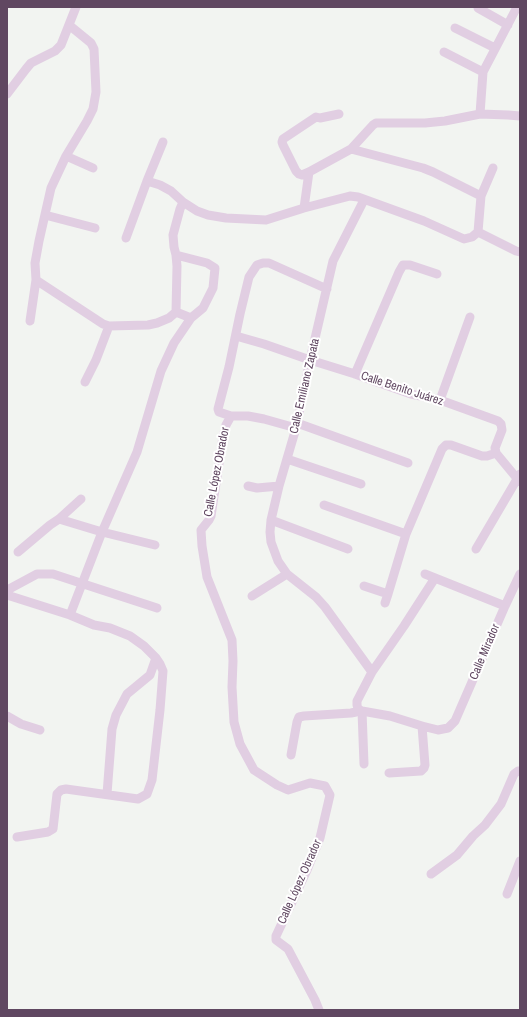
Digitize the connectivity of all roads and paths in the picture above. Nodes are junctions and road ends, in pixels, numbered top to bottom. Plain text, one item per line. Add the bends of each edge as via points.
1 (76, 7) edge
2 (517, 7) edge
3 (478, 8) edge
4 (508, 25) junction
5 (69, 26) junction
6 (455, 28) dead end
7 (495, 48) junction
8 (444, 52) dead end
9 (483, 72) junction
10 (7, 94) edge
11 (340, 114) dead end
12 (480, 114) junction
13 (520, 116) edge
14 (163, 142) dead end
15 (351, 149) junction
16 (66, 156) junction
17 (93, 168) dead end
18 (493, 168) dead end
19 (310, 172) junction
20 (147, 181) junction
21 (481, 196) junction
22 (364, 200) junction
23 (183, 202) junction
24 (304, 208) junction
25 (45, 215) junction
26 (95, 228) dead end
27 (478, 232) junction
28 (126, 238) dead end
29 (520, 252) edge
30 (176, 255) junction
31 (437, 274) dead end
32 (36, 280) junction
33 (327, 289) junction
34 (176, 312) junction
35 (470, 317) dead end
36 (191, 318) junction
37 (30, 322) dead end
38 (109, 326) junction
39 (236, 336) junction
40 (310, 360) junction
41 (355, 374) junction
42 (85, 382) dead end
43 (440, 400) junction
44 (231, 416) junction
45 (296, 426) junction
46 (496, 452) junction
47 (287, 459) junction
48 (408, 463) dead end
49 (519, 479) edge
50 (361, 484) dead end
51 (248, 486) dead end
52 (279, 486) junction
53 (81, 499) dead end
54 (324, 505) dead end
55 (60, 520) junction
56 (271, 520) junction
57 (102, 532) junction
58 (406, 534) junction
59 (155, 545) dead end
60 (348, 548) dead end
61 (476, 549) dead end
62 (18, 552) dead end
63 (287, 574) junction
64 (425, 574) dead end
65 (520, 574) edge
66 (435, 578) junction
67 (83, 584) junction
68 (364, 586) dead end
69 (8, 591) edge
70 (252, 596) dead end
71 (505, 606) junction
72 (157, 608) dead end
73 (70, 615) junction
74 (156, 658) junction
75 (372, 672) junction
76 (360, 710) junction
77 (7, 716) edge
78 (422, 726) junction
79 (40, 730) dead end
80 (291, 755) dead end
81 (364, 764) dead end
82 (520, 771) edge
83 (390, 774) dead end
84 (107, 794) junction
85 (17, 837) dead end
86 (520, 861) edge
87 (431, 874) dead end
88 (507, 894) dead end
89 (319, 1010) edge

1 - 5 street
2 - 4 street
3 - 4 street
4 - 7 street
5 - 10 street via 55,51 31,64
5 - 16 street via 91,43 94,49 96,92 87,121
6 - 7 street
7 - 9 street
8 - 9 street
9 - 12 street
11 - 19 street via 316,117 282,139 298,174
12 - 13 street
12 - 15 street via 425,123 376,123
14 - 20 street
15 - 19 street
15 - 21 street via 423,168
16 - 17 street
16 - 25 street via 51,188
18 - 21 street
19 - 24 street
20 - 23 street via 171,191
20 - 28 street
21 - 27 street
22 - 24 street via 350,196
22 - 27 street via 424,221 464,239
22 - 33 street, Calle Emiliano Zapata via 334,261
23 - 24 street via 208,215 242,219 266,220
23 - 30 street via 173,235
25 - 26 street
25 - 32 street via 35,263
27 - 29 street
30 - 34 street
30 - 36 street via 207,263 215,268 213,288 202,308
31 - 41 street via 403,265
32 - 37 street
32 - 38 street
33 - 39 street, Calle López Obrador via 269,263 257,265 249,277
33 - 40 street, Calle Emiliano Zapata
34 - 36 street
34 - 38 street via 157,323
35 - 43 street
36 - 57 street via 174,343 162,371 137,452
38 - 42 street
39 - 40 street, Calle Benito Juárez
39 - 44 street, Calle López Obrador via 218,409 219,412
40 - 41 street, Calle Benito Juárez
40 - 45 street, Calle Emiliano Zapata
41 - 43 street, Calle Benito Juárez via 411,394
43 - 46 street, Calle Benito Juárez via 498,421 502,430 495,448
44 - 45 street via 248,416
44 - 89 street, Calle López Obrador via 223,437 211,516 201,530 202,546 207,577 232,640 234,722 240,744 254,770 277,785 288,790 310,783 324,786 330,795 320,838 276,936 276,940 288,949
45 - 47 street, Calle Emiliano Zapata
45 - 48 street
46 - 49 street
46 - 58 street via 482,456 446,445 442,449
47 - 50 street
47 - 52 street, Calle Emiliano Zapata
49 - 61 street
51 - 52 street
52 - 56 street, Calle Emiliano Zapata
53 - 55 street
54 - 58 street
55 - 57 street
55 - 62 street via 50,525
56 - 60 street
56 - 63 street, Calle Emiliano Zapata via 271,542 278,561
57 - 59 street
57 - 67 street
58 - 68 street via 386,598
63 - 70 street
63 - 75 street, Calle Emiliano Zapata via 325,607
64 - 66 street
65 - 71 street, Calle Mirador
66 - 71 street
66 - 75 street
67 - 69 street via 53,574 37,574
67 - 72 street
67 - 73 street
69 - 73 street
71 - 78 street, Calle Mirador via 455,721 448,728 438,730
73 - 74 street via 130,636
74 - 84 street via 150,675 127,694 116,715 112,729
74 - 84 street via 162,671 162,687 152,780 147,794 138,799
75 - 76 street via 357,701
76 - 78 street
76 - 80 street via 299,717
76 - 81 street
77 - 79 street
78 - 83 street via 424,768
82 - 87 street via 514,774 501,804 485,825 458,855
84 - 85 street via 61,790 57,794 53,829
86 - 88 street

